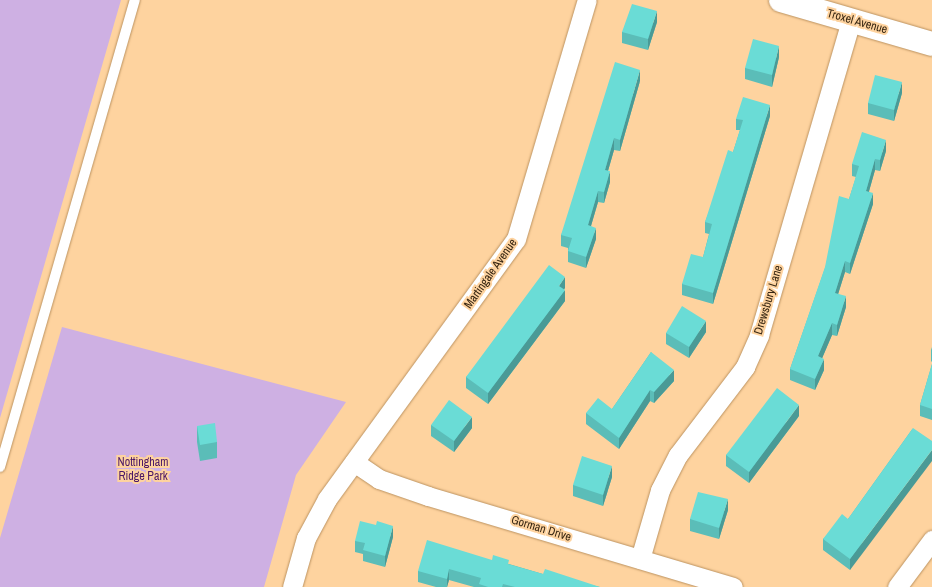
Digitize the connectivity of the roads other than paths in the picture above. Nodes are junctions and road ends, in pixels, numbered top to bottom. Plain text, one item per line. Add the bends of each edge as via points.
1 (135, 0) edge
2 (587, 0) edge
3 (782, 0) edge
4 (851, 20) junction
5 (932, 44) edge
6 (354, 462) junction
7 (0, 467) edge
8 (932, 540) edge
9 (640, 559) junction
10 (292, 587) edge
11 (733, 587) edge
12 (897, 587) edge

1 - 7 lane
2 - 6 street, Martingale Avenue via 516,239
3 - 4 street, Troxel Avenue
4 - 5 street, Troxel Avenue
4 - 9 street, Drewsbury Lane via 759,335 745,367 678,455 660,490
6 - 9 street, Gorman Drive via 387,482
6 - 10 street, Martingale Avenue via 316,516
8 - 12 street
9 - 11 street, Gorman Drive

